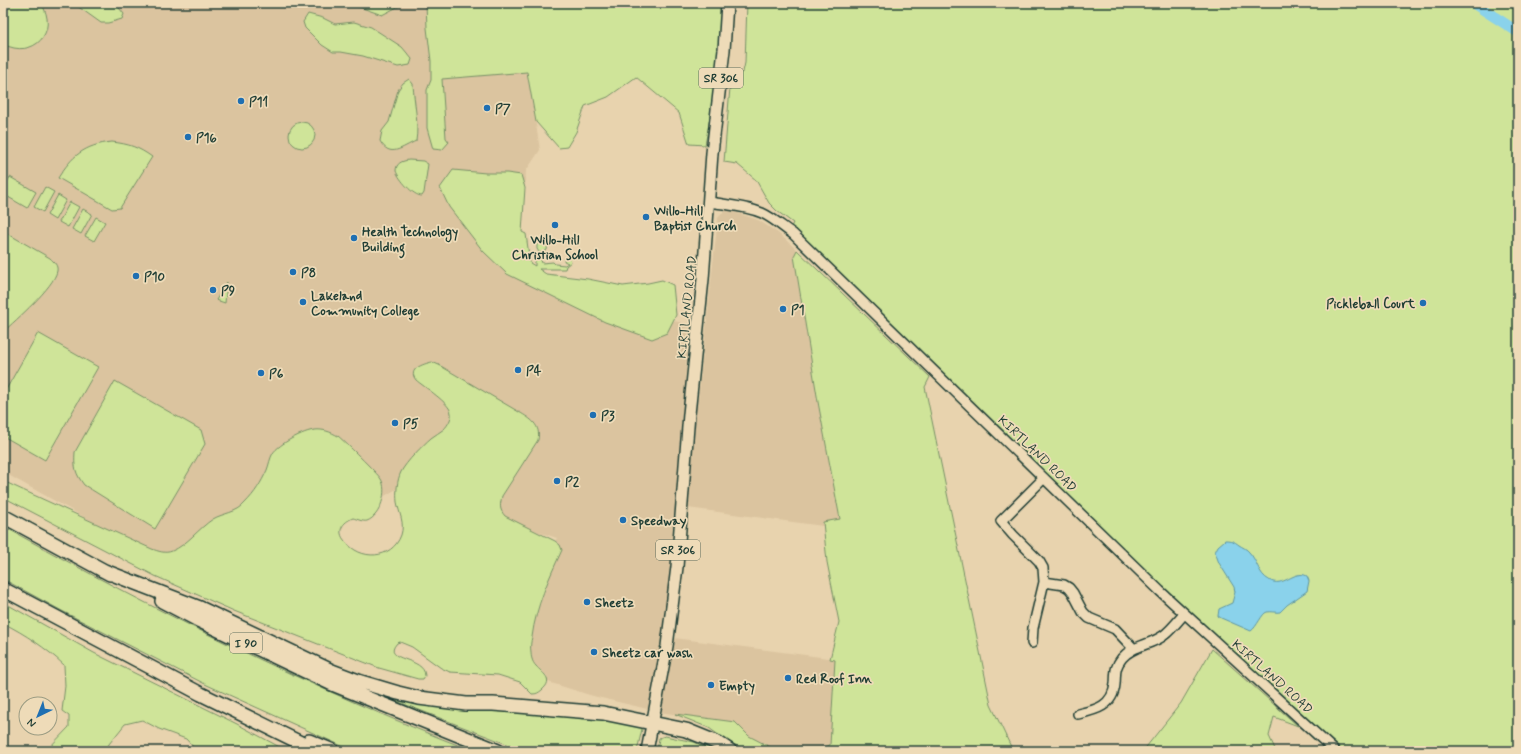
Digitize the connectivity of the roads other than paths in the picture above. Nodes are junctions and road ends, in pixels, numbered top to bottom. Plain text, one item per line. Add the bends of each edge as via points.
1 (727, 3) edge
2 (710, 202) junction
3 (1044, 478) junction
4 (3, 516) edge
5 (102, 570) junction
6 (1044, 582) junction
7 (3, 589) edge
8 (1184, 614) junction
9 (1032, 643) dead end
10 (1134, 649) junction
11 (201, 694) junction
12 (1078, 714) dead end
13 (654, 723) junction
14 (317, 751) edge
15 (333, 751) edge
16 (498, 751) edge
17 (648, 751) edge
18 (730, 751) edge
19 (1335, 751) edge

1 - 2 main road, KIRTLAND ROAD / SR 306 via 712,153
2 - 3 street, KIRTLAND ROAD via 762,213 793,234
2 - 13 main road, KIRTLAND ROAD / SR 306 via 677,567
3 - 6 street via 1001,521 1039,561 1043,568
3 - 8 street, KIRTLAND ROAD
4 - 5 highway, I 90
5 - 13 highway via 200,608 332,671 398,693 466,704 603,713
5 - 16 highway, I 90 via 323,680
6 - 9 street
6 - 10 street via 1069,588 1088,618 1115,629
7 - 11 highway
8 - 10 street via 1163,636
8 - 19 street, KIRTLAND ROAD
10 - 12 street via 1122,657 1115,670 1115,685 1110,700 1098,709
11 - 14 highway
11 - 15 highway
13 - 17 main road, SR 306
13 - 18 highway via 686,730 718,743

